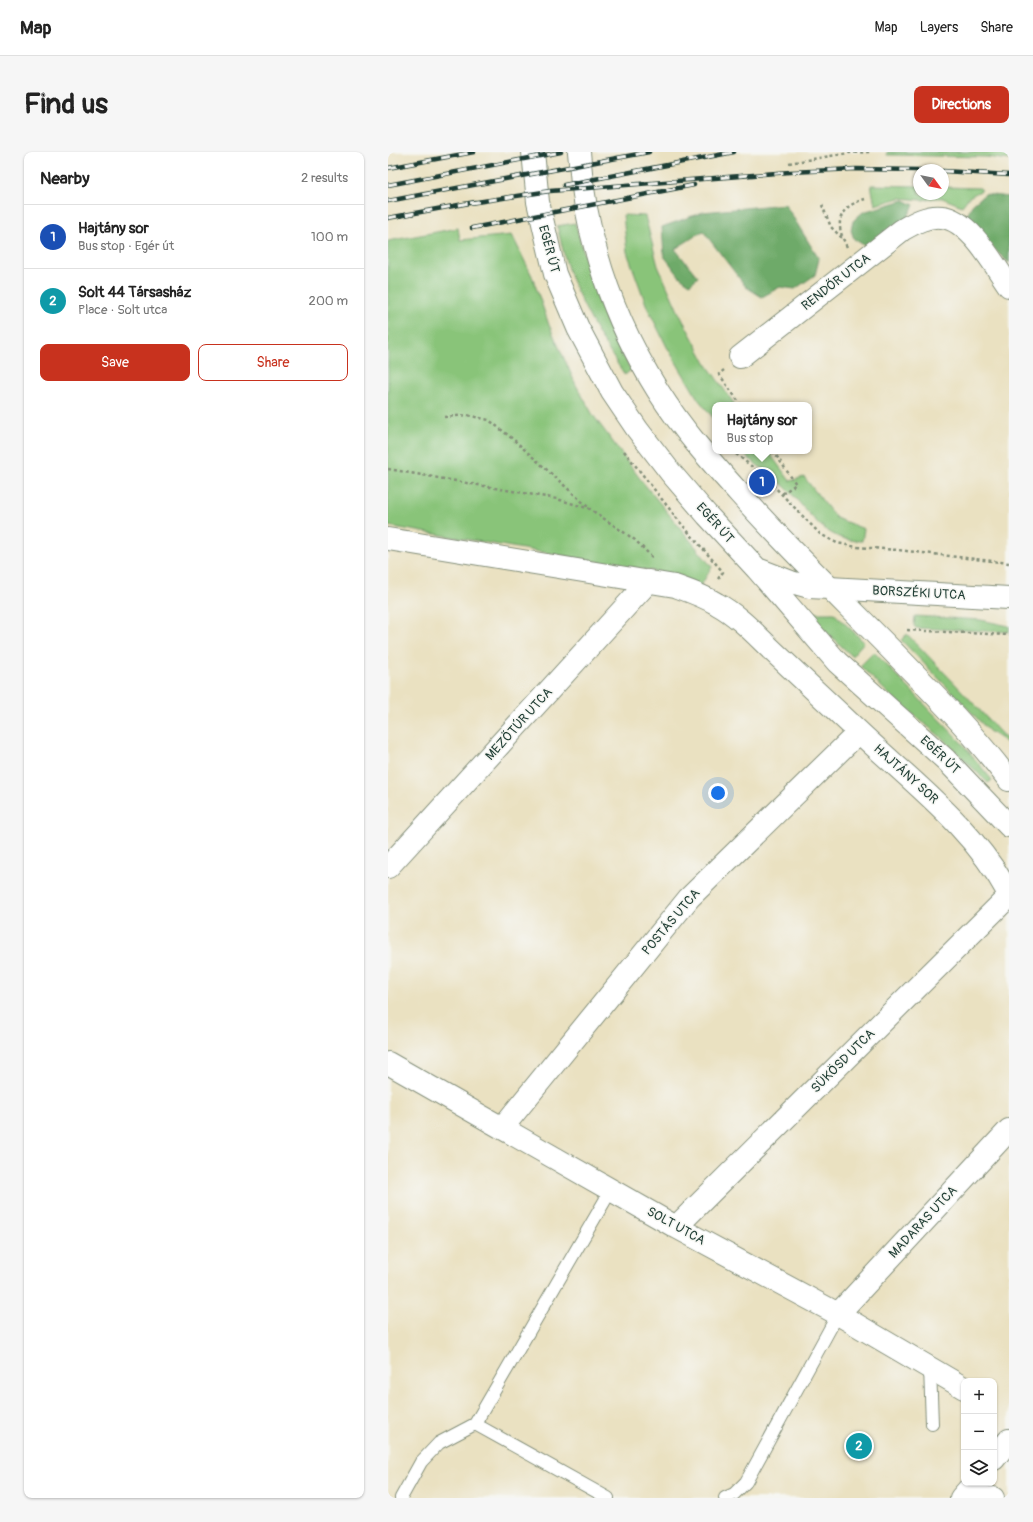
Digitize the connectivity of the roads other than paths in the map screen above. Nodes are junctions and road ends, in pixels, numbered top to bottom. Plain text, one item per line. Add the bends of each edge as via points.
1 (533, 152) edge
2 (579, 152) edge
3 (1009, 286) edge
4 (740, 357) road end
5 (388, 539) edge
6 (757, 569) junction
7 (649, 581) junction
8 (829, 588) junction
9 (1009, 598) edge
10 (858, 732) junction
11 (1000, 758) edge
12 (1009, 780) edge
13 (1009, 826) edge
14 (388, 867) edge
15 (1009, 895) edge
16 (388, 1063) edge
17 (502, 1128) junction
18 (1009, 1130) edge
19 (611, 1190) junction
20 (676, 1227) junction
21 (838, 1314) junction
22 (930, 1367) junction
23 (961, 1386) edge
24 (475, 1424) junction
25 (932, 1424) dead end
26 (1009, 1440) edge
27 (997, 1455) edge
28 (971, 1486) edge
29 (401, 1498) edge
30 (608, 1498) edge
31 (725, 1498) edge
32 (961, 1498) edge
33 (966, 1498) edge
34 (993, 1498) edge

1 - 6 street, EGÉR ÚT via 538,202 555,274 581,335 612,392 637,429 671,474
2 - 8 street via 584,193 601,268 614,306 658,391 707,458
3 - 4 street, RENDŐR UTCA via 970,233 943,217 925,218 902,230
5 - 7 street, HAJTÁNY SOR
6 - 8 street, BORSZÉKI UTCA via 809,587
6 - 13 street, EGÉR ÚT via 837,662 946,760
7 - 10 street, HAJTÁNY SOR via 675,586 706,598 730,612
7 - 14 street, MEZŐTÚR UTCA
8 - 9 street, BORSZÉKI UTCA
8 - 11 street
10 - 15 street, HAJTÁNY SOR via 953,818 982,851
10 - 17 street, POSTÁS UTCA via 689,898
11 - 12 street
15 - 20 street, SÜKÖSD UTCA
16 - 17 street, SOLT UTCA
17 - 19 street, SOLT UTCA
18 - 21 street, MADARAS UTCA
19 - 20 street, SOLT UTCA
19 - 24 lane
20 - 21 street, SOLT UTCA
21 - 22 street, SOLT UTCA
21 - 31 lane via 746,1482 734,1494
22 - 23 street, SOLT UTCA
22 - 25 lane
24 - 29 lane via 439,1443 421,1462
24 - 30 lane
26 - 27 street
28 - 32 street
33 - 34 street via 976,1495

